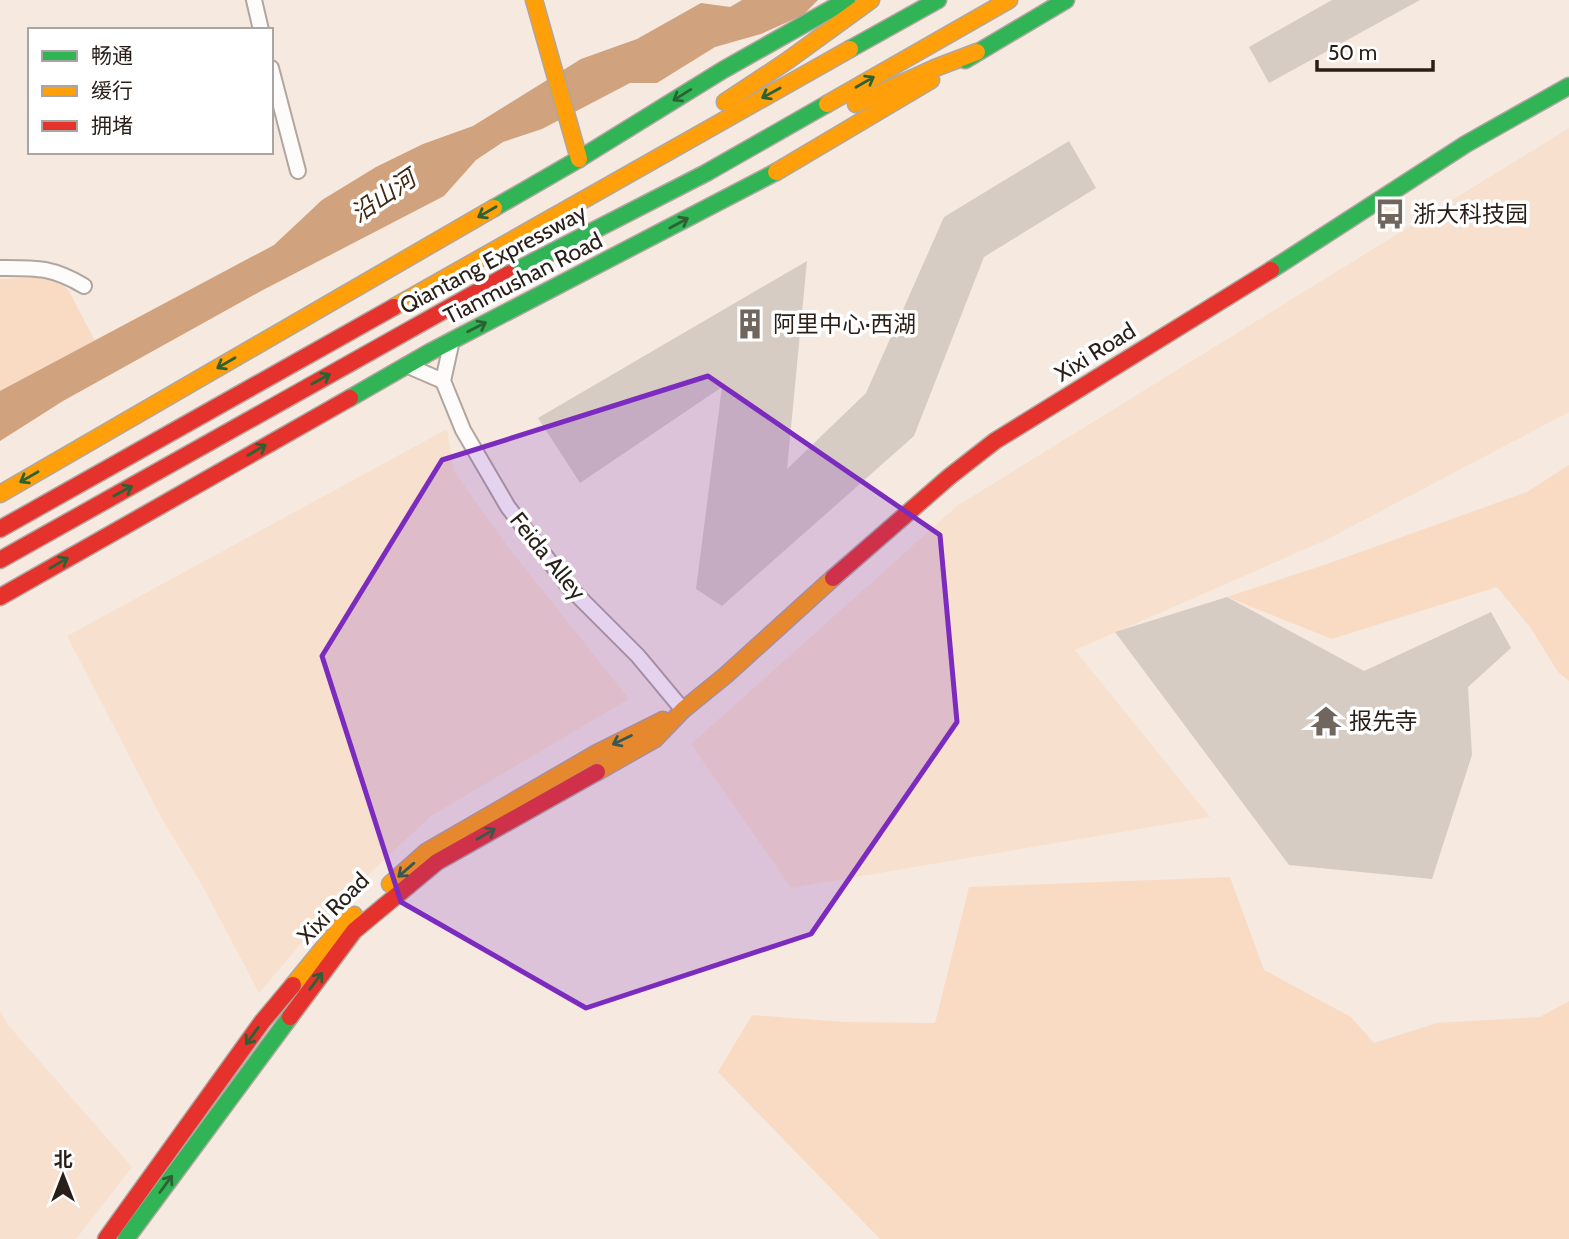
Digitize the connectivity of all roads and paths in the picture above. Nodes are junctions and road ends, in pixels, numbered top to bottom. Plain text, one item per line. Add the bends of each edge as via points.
1 (254, 0) edge
2 (534, 0) edge
3 (847, 0) edge
4 (871, 0) edge
5 (938, 0) edge
6 (1009, 0) edge
7 (1066, 0) edge
8 (261, 28) edge
9 (978, 52) junction
10 (273, 76) edge
11 (1569, 86) edge
12 (579, 159) junction
13 (298, 171) dead end
14 (705, 173) junction
15 (578, 201) junction
16 (0, 268) edge
17 (84, 286) dead end
18 (452, 340) junction
19 (407, 365) junction
20 (443, 382) junction
21 (0, 494) edge
22 (0, 529) edge
23 (0, 560) edge
24 (0, 597) edge
25 (683, 710) junction
26 (106, 1239) edge
27 (126, 1239) edge

1 - 8 street
2 - 12 main road
3 -> 12 main road
4 - 15 main road
5 -> 15 main road, Qiantang Expressway
14 -> 6 main road, Qiantang Expressway
7 - 9 main road, Tianmushan Road
9 - 14 main road
18 -> 9 main road, Tianmushan Road via 777,172
10 - 13 street
11 - 25 main road, Xixi Road via 1468,142 995,442
12 -> 21 main road
23 -> 14 main road, Qiantang Expressway via 491,283
15 - 22 main road, Qiantang Expressway
16 - 17 street via 41,268
18 - 19 main road, Tianmushan Road
18 - 20 street
19 - 20 street
24 -> 19 main road, Tianmushan Road
20 - 25 street, Feida Alley via 463,430 508,507 569,587 638,656
25 -> 26 main road, Xixi Road via 597,753 426,852 343,923 262,1022
27 -> 25 main road, Xixi Road via 354,931 437,862 655,739

